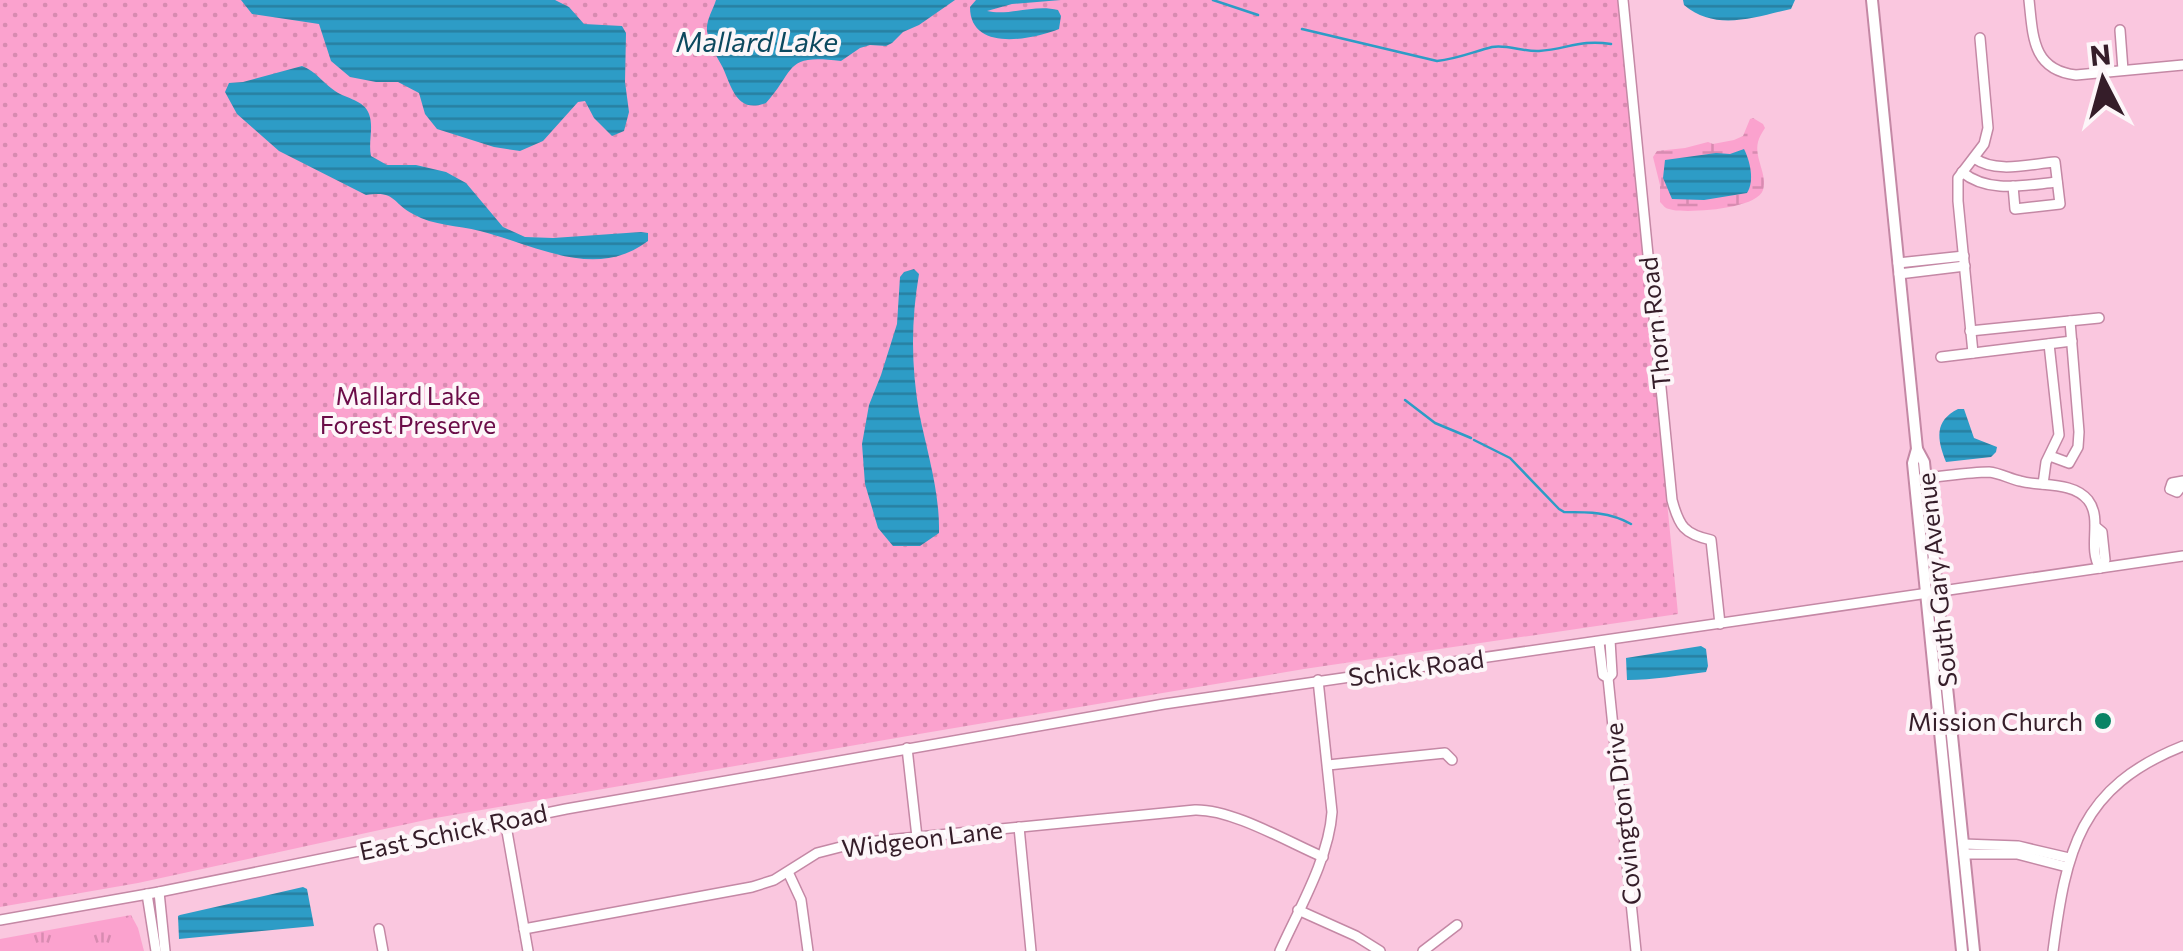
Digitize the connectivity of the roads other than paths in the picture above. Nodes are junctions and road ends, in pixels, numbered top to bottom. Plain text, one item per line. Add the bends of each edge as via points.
1 (1623, 0) edge
2 (1872, 0) edge
3 (2029, 0) edge
4 (2120, 30) dead end
5 (1980, 38) dead end
6 (2183, 65) edge
7 (2124, 70) junction
8 (1974, 158) junction
9 (1962, 172) junction
10 (2058, 182) junction
11 (2013, 186) junction
12 (1964, 261) junction
13 (1899, 268) junction
14 (2099, 318) dead end
15 (2070, 321) junction
16 (1970, 331) junction
17 (2072, 341) junction
18 (2050, 344) junction
19 (1973, 353) junction
20 (1941, 357) dead end
21 (1917, 449) junction
22 (2050, 456) junction
23 (1926, 478) junction
24 (2043, 484) junction
25 (2183, 556) edge
26 (2100, 568) junction
27 (1932, 593) junction
28 (1720, 624) junction
29 (1604, 641) junction
30 (1318, 680) junction
31 (2183, 746) edge
32 (907, 748) junction
33 (1452, 760) dead end
34 (1328, 765) junction
35 (504, 820) junction
36 (1019, 827) junction
37 (917, 836) junction
38 (1964, 849) junction
39 (1323, 858) junction
40 (2068, 863) junction
41 (788, 872) junction
42 (153, 893) junction
43 (1298, 910) junction
44 (0, 920) edge
45 (1457, 925) dead end
46 (379, 929) dead end
47 (524, 929) junction
48 (156, 951) edge
49 (165, 951) edge
50 (382, 951) edge
51 (528, 951) edge
52 (808, 951) edge
53 (1031, 951) edge
54 (1280, 951) edge
55 (1380, 951) edge
56 (1423, 951) edge
57 (1636, 951) edge
58 (1962, 951) edge
59 (1974, 951) edge
60 (2053, 951) edge

1 - 28 street, Thorn Road via 1672,500 1680,525 1711,540
2 - 13 main road, South Gary Avenue
3 - 7 street via 2034,42 2047,64 2076,75
4 - 7 street
5 - 8 street via 1988,128
6 - 7 street
8 - 9 street
8 - 10 street via 1996,168 2055,162
9 - 11 street via 1987,186
9 - 12 street
10 - 11 street
10 - 11 street via 2060,204 2015,209
12 - 13 street
12 - 16 street
13 - 21 main road, South Gary Avenue
14 - 15 street
15 - 16 street
15 - 17 street
16 - 19 street
17 - 18 street
17 - 22 street via 2078,447 2069,463
18 - 19 street
18 - 22 street via 2058,435
19 - 20 street
21 - 23 main road, South Gary Avenue
21 - 27 main road, South Gary Avenue via 1913,463
22 - 24 street
23 - 24 street via 1989,472
23 - 27 main road, South Gary Avenue
24 - 26 street via 2088,501
25 - 26 street, Schick Road
26 - 27 street, Schick Road
27 - 28 street, Schick Road
27 - 38 main road, South Gary Avenue
27 - 58 main road, South Gary Avenue
28 - 29 street, Schick Road
29 - 30 street, Schick Road
29 - 57 street, Covington Drive
30 - 32 street, Schick Road
30 - 34 street
31 - 40 street via 2118,784 2088,817
32 - 35 street, East Schick Road
32 - 37 street
33 - 34 street via 1445,753
34 - 39 street via 1332,812
35 - 42 street, East Schick Road
35 - 47 street
36 - 37 street, Widgeon Lane
36 - 39 street, Widgeon Lane via 1205,810
36 - 53 street
37 - 41 street, Widgeon Lane via 840,846
38 - 40 street via 2018,846
38 - 59 main road, South Gary Avenue
39 - 43 street
40 - 60 street
41 - 47 street, Widgeon Lane via 752,887
41 - 52 street via 801,900
42 - 44 street, East Schick Road
42 - 48 street
42 - 49 street
43 - 54 street
43 - 55 street
45 - 56 street
46 - 50 street
47 - 51 street

